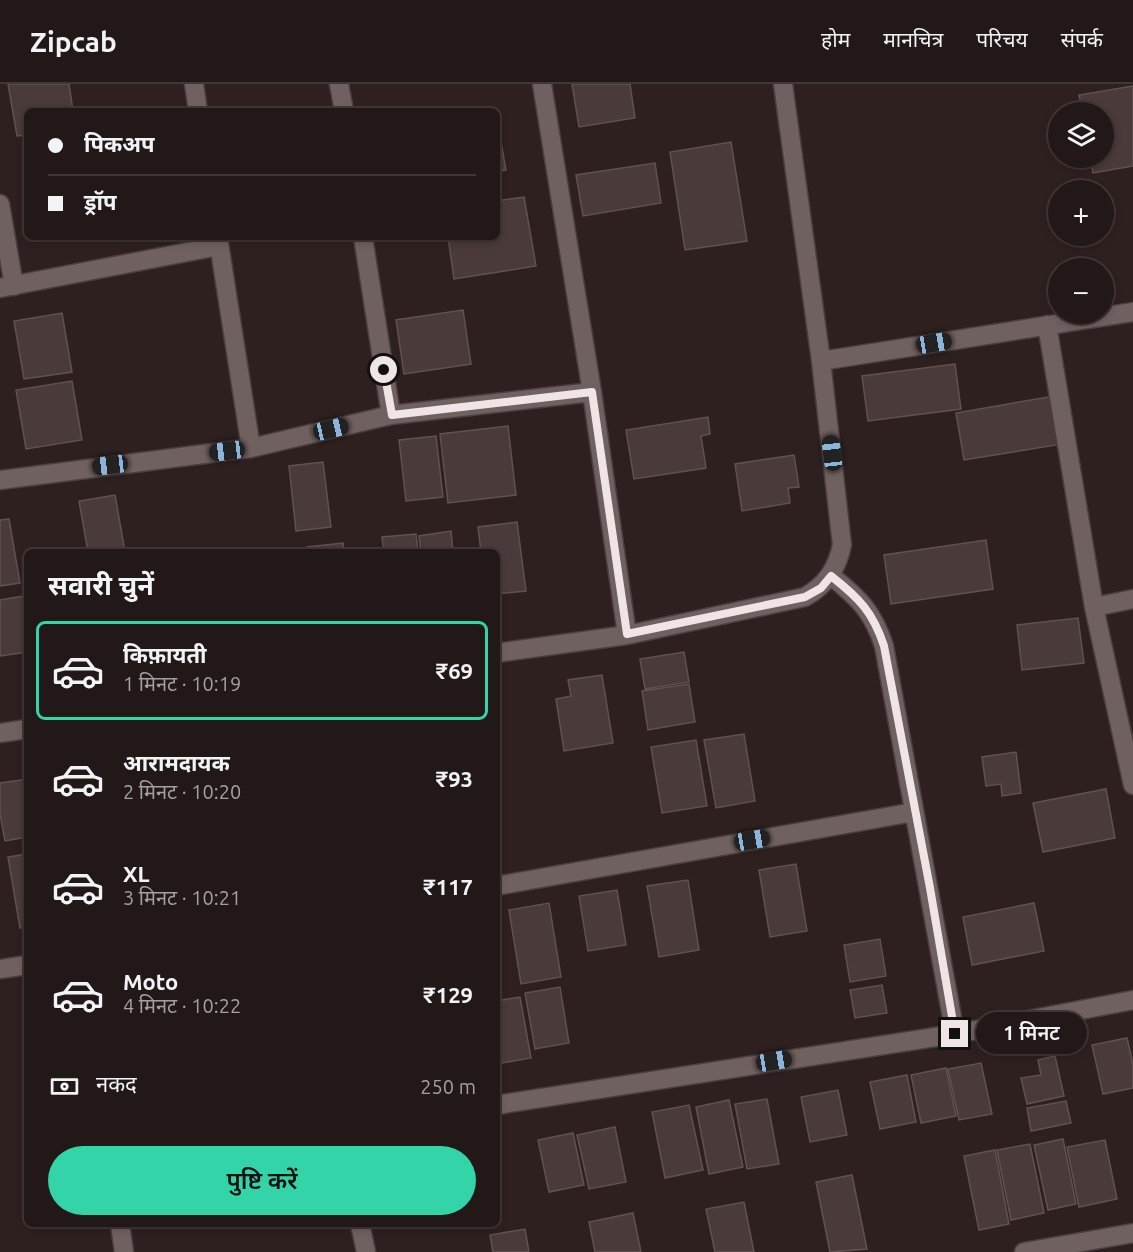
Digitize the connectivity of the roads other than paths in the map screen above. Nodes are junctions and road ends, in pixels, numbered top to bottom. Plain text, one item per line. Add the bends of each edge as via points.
1 (194, 84) edge
2 (339, 84) edge
3 (542, 84) edge
4 (783, 84) edge
5 (198, 108) edge
6 (343, 108) edge
7 (0, 204) edge
8 (363, 240) edge
9 (219, 241) edge
10 (7, 287) edge
11 (1133, 312) edge
12 (1047, 325) junction
13 (821, 361) junction
14 (592, 392) junction
15 (392, 415) junction
16 (251, 448) junction
17 (0, 480) edge
18 (831, 576) junction
19 (1133, 599) edge
20 (1094, 607) junction
21 (627, 634) junction
22 (500, 652) edge
23 (24, 730) edge
24 (0, 734) edge
25 (1133, 785) edge
26 (914, 812) junction
27 (500, 885) edge
28 (24, 965) edge
29 (0, 969) edge
30 (1133, 1000) edge
31 (955, 1034) junction
32 (500, 1104) edge
33 (120, 1227) edge
34 (361, 1227) edge
35 (1133, 1233) edge
36 (124, 1252) edge
37 (366, 1252) edge
38 (1024, 1252) edge

1 - 5 street
2 - 6 street
3 - 14 street
4 - 13 street
7 - 10 street
8 - 15 street
9 - 10 street
9 - 16 street
11 - 12 street
12 - 13 street
12 - 20 street
13 - 18 street via 842,545
14 - 15 street
14 - 21 street
15 - 16 street
16 - 17 street
18 - 21 street via 821,588 805,597
18 - 26 street via 859,598 877,624
19 - 20 street
20 - 25 street
21 - 22 street
23 - 24 street
26 - 27 street
26 - 31 street
28 - 29 street
30 - 31 street
31 - 32 street
33 - 36 street
34 - 37 street
35 - 38 street

